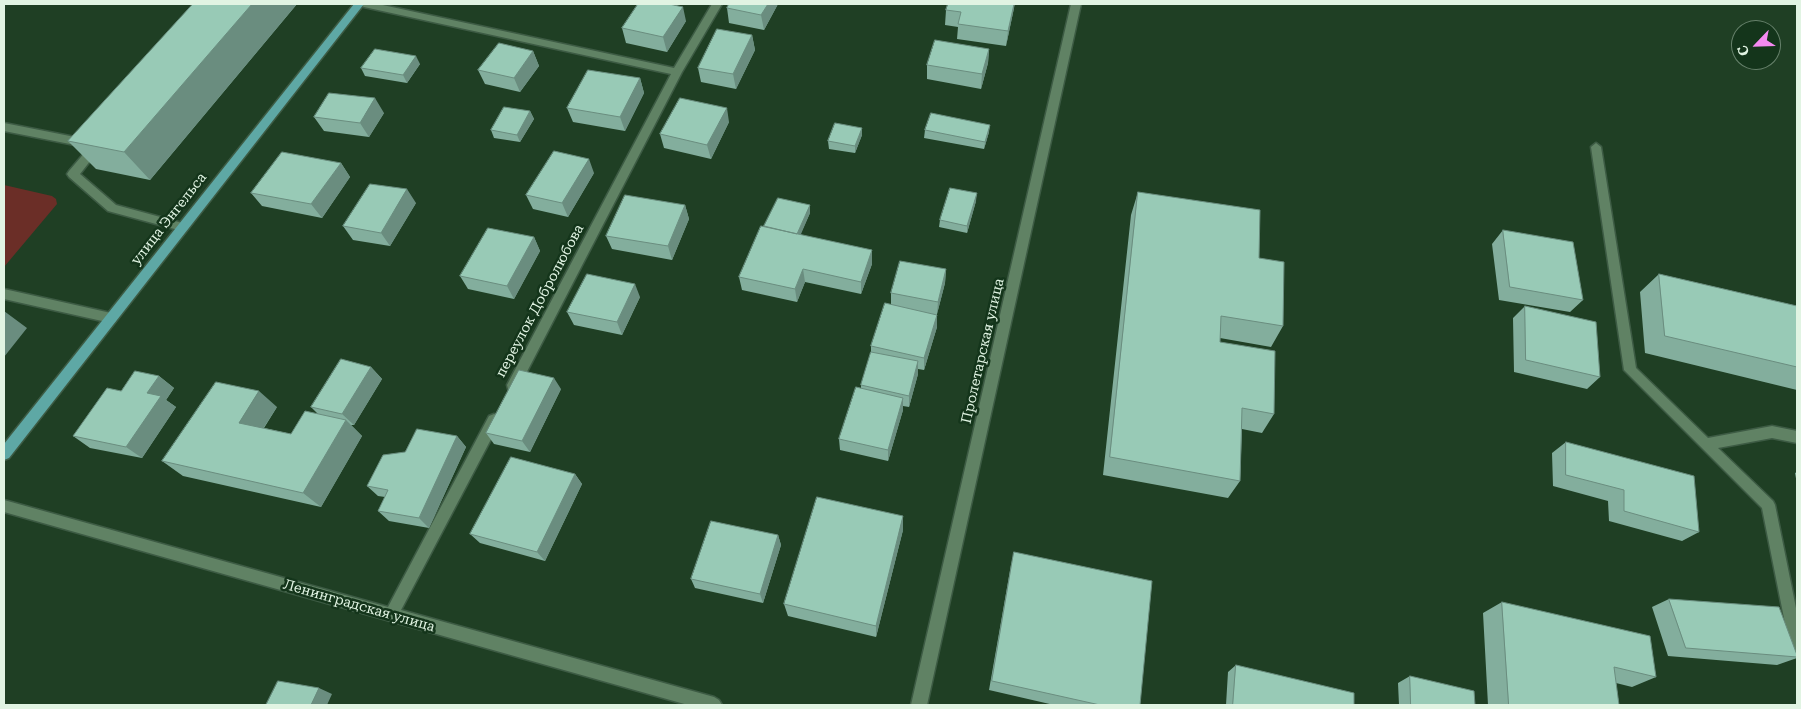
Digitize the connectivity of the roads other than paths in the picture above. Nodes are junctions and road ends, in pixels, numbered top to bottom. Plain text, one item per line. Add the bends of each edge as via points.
1 (359, 4) edge
2 (364, 4) edge
3 (717, 4) edge
4 (1076, 4) edge
5 (677, 72) junction
6 (4, 128) edge
7 (1596, 147) dead end
8 (182, 227) junction
9 (4, 294) edge
10 (111, 318) junction
11 (508, 394) edge
12 (499, 412) edge
13 (1797, 437) edge
14 (1705, 444) junction
15 (4, 454) edge
16 (4, 506) edge
17 (391, 615) junction
18 (1797, 648) edge
19 (714, 705) edge
20 (920, 705) edge

1 - 8 main road, улица Энгельса
2 - 5 street
3 - 5 street, переулок Добролюбова
4 - 20 street, Пролетарская улица
5 - 11 street, переулок Добролюбова
6 - 8 street via 100,142 73,174 112,208
7 - 14 street via 1630,370
8 - 10 main road, улица Энгельса
9 - 10 street
10 - 15 main road, улица Энгельса
12 - 17 street
13 - 14 street via 1772,432
14 - 18 street via 1768,506
16 - 17 street, Ленинградская улица
17 - 19 street, Ленинградская улица

